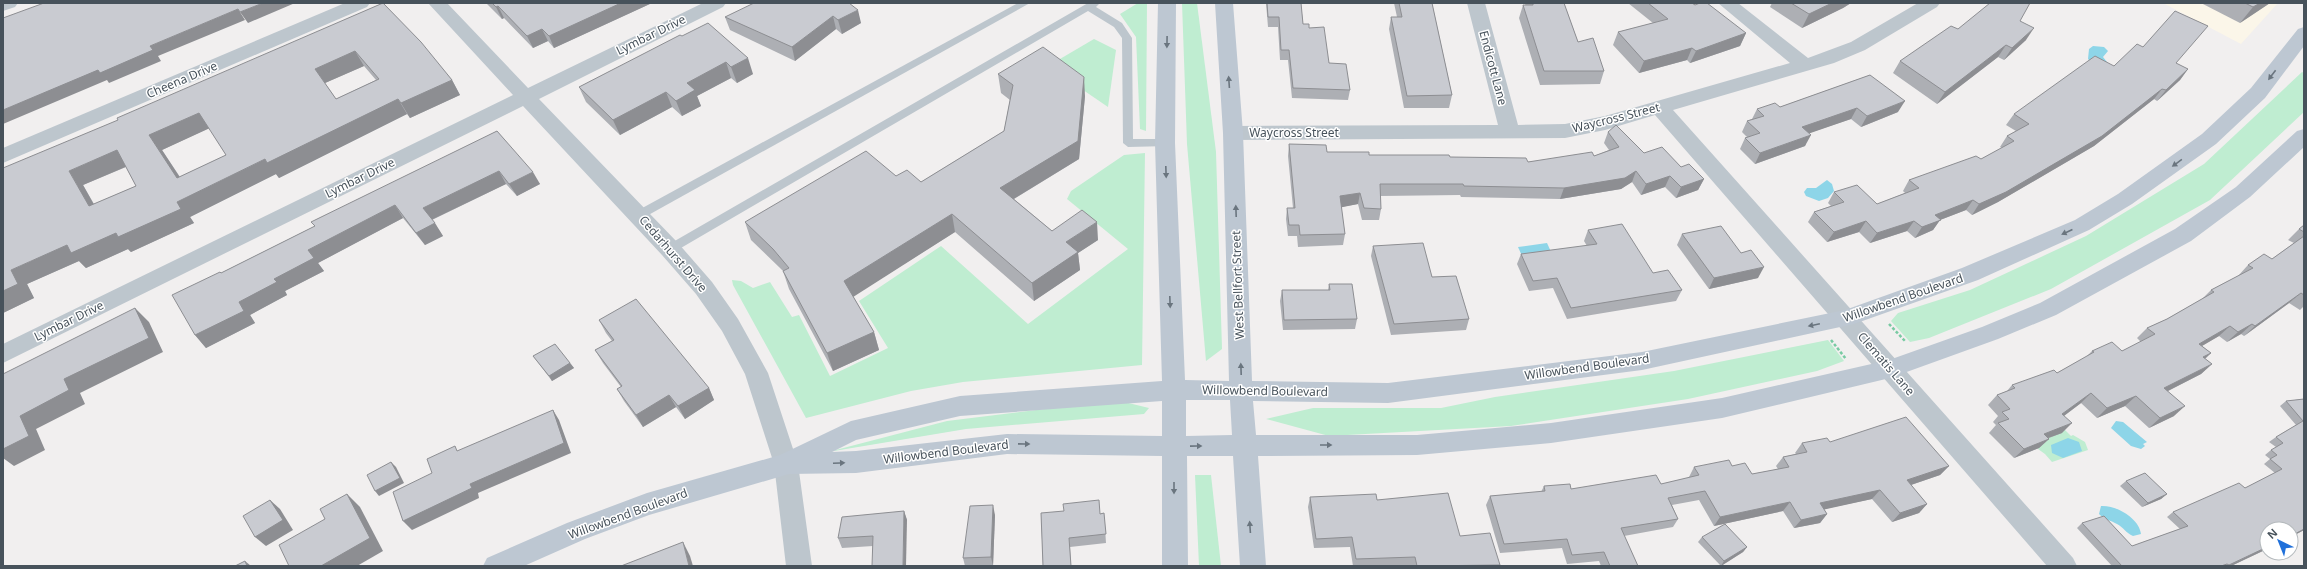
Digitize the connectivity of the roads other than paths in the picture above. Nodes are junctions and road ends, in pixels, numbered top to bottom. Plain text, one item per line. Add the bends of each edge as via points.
1 (9, 3) edge
2 (361, 3) edge
3 (437, 3) edge
4 (717, 3) edge
5 (1025, 3) edge
6 (1167, 3) edge
7 (1224, 3) edge
8 (1476, 3) edge
9 (1727, 3) edge
10 (1931, 3) edge
11 (3, 5) edge
12 (1092, 5) edge
13 (2304, 33) edge
14 (2296, 56) edge
15 (1805, 66) junction
16 (527, 96) junction
17 (1660, 108) junction
18 (1510, 132) junction
19 (1233, 133) junction
20 (2304, 136) edge
21 (1165, 142) junction
22 (3, 156) edge
23 (639, 216) junction
24 (670, 249) junction
25 (1846, 318) junction
26 (3, 354) edge
27 (1890, 369) junction
28 (1174, 390) junction
29 (1241, 392) junction
30 (1245, 445) junction
31 (1174, 446) junction
32 (786, 464) junction
33 (496, 566) edge
34 (799, 566) edge
35 (1175, 566) edge
36 (1253, 566) edge
37 (2064, 566) edge

1 - 11 street
2 - 22 street, Cheena Drive
3 - 16 street, Cedarhurst Drive
4 - 16 street, Lymbar Drive
5 - 23 lane
6 -> 21 main road
19 -> 7 main road, West Bellfort Street
8 - 18 street, Endicott Lane
9 - 15 street
10 - 15 street, Waycross Street via 1847,51
12 - 21 lane via 1118,25 1127,38 1128,143
12 - 24 lane
13 - 14 main road, Willowbend Boulevard
14 -> 25 main road, Willowbend Boulevard via 2209,139 2125,199 2082,224 1977,272
15 - 17 street, Waycross Street
16 - 23 street, Cedarhurst Drive
16 - 26 street, Lymbar Drive
17 - 18 street, Waycross Street via 1565,131
17 - 25 street, Clematis Lane
18 - 19 street, Waycross Street
29 -> 19 main road, West Bellfort Street
20 - 27 main road, Willowbend Boulevard via 2243,192 2169,242 2048,309
21 -> 28 main road
23 - 24 street, Cedarhurst Drive
24 - 32 street, Cedarhurst Drive via 704,288 730,324 756,373
25 - 27 street, Clematis Lane
25 -> 29 main road, Willowbend Boulevard via 1642,361 1388,393
30 -> 27 main road, Willowbend Boulevard via 1417,445 1551,433 1722,408
27 - 37 street, Clematis Lane
28 - 29 main road, Willowbend Boulevard
28 - 31 main road
28 - 32 main road, Willowbend Boulevard via 960,406 851,431
29 - 30 main road, West Bellfort Street
31 -> 30 main road, Willowbend Boulevard
36 -> 30 main road, West Bellfort Street
32 -> 31 main road, Willowbend Boulevard via 856,462 1007,444
31 -> 35 main road
32 - 33 main road, Willowbend Boulevard via 647,504
32 - 34 street, Cedarhurst Drive

